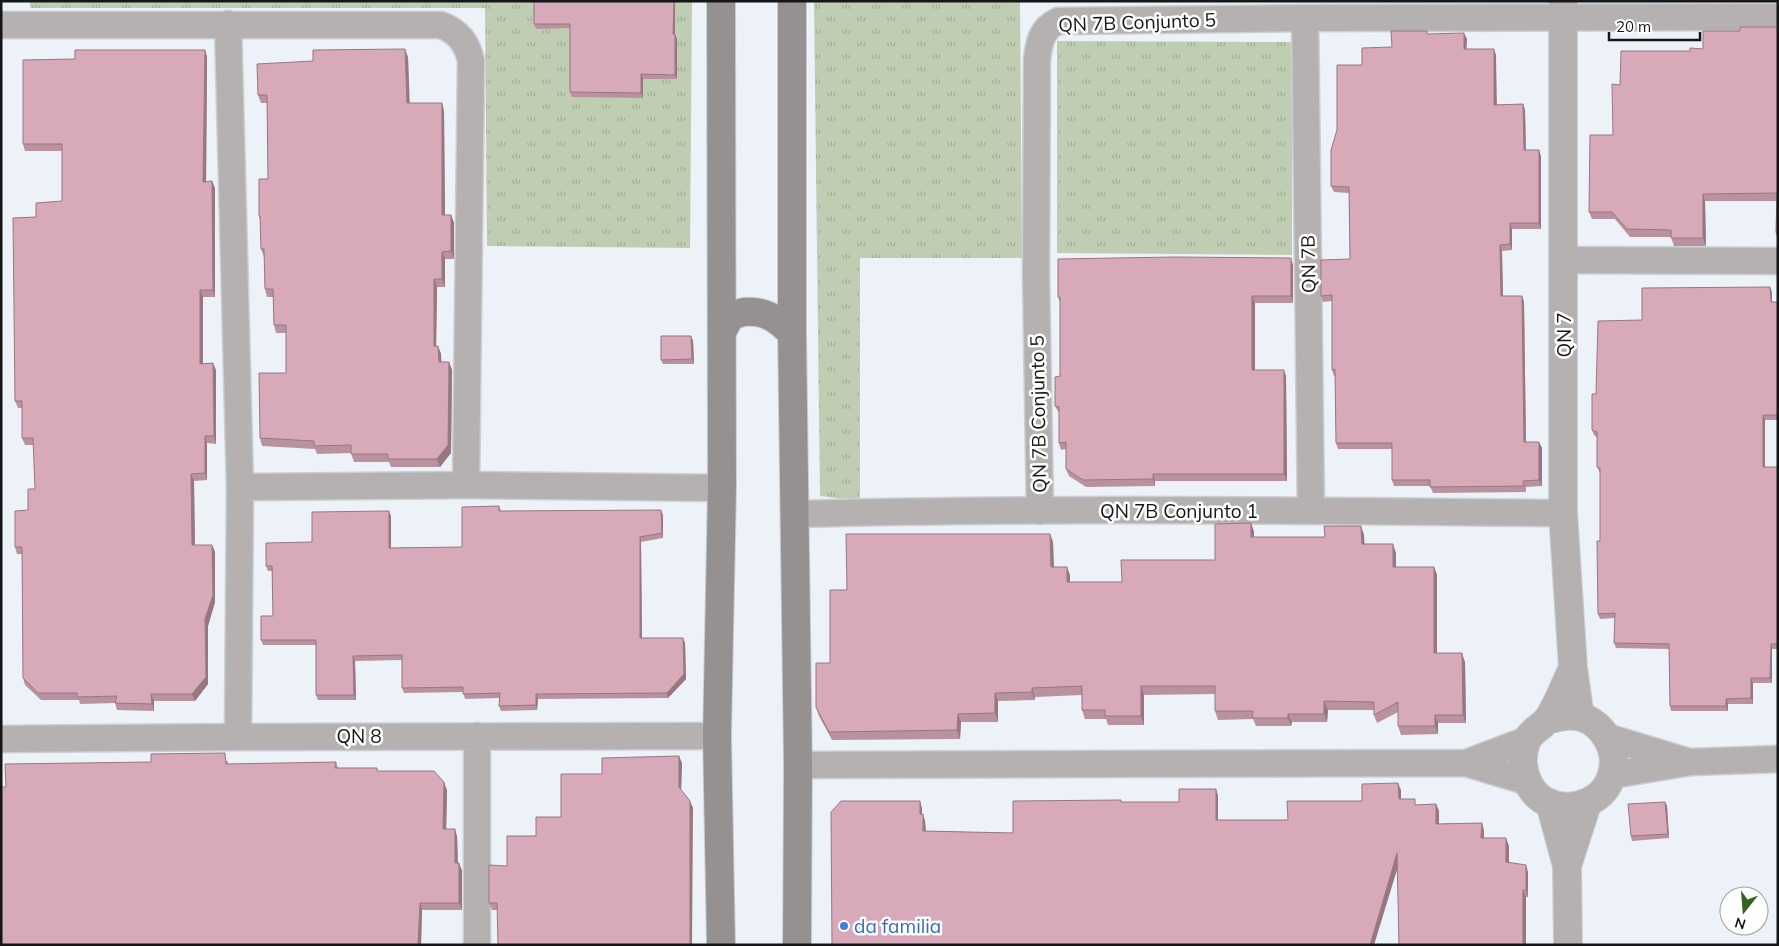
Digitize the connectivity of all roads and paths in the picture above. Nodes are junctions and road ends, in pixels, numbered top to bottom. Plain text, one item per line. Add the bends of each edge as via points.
1 (720, 1) edge
2 (792, 1) edge
3 (1564, 9) edge
4 (1778, 16) edge
5 (1306, 18) junction
6 (228, 24) junction
7 (1, 25) edge
8 (1564, 260) junction
9 (1778, 262) edge
10 (722, 332) junction
11 (792, 334) junction
12 (466, 485) junction
13 (240, 487) junction
14 (722, 488) junction
15 (1040, 511) junction
16 (1312, 511) junction
17 (1563, 512) junction
18 (795, 514) junction
19 (1573, 668) junction
20 (1580, 717) junction
21 (1547, 720) junction
22 (477, 736) junction
23 (717, 736) junction
24 (238, 737) junction
25 (1607, 737) junction
26 (1, 739) edge
27 (1527, 740) junction
28 (1778, 760) edge
29 (1691, 762) junction
30 (1466, 763) junction
31 (798, 765) junction
32 (1612, 775) junction
33 (1526, 781) junction
34 (1550, 804) junction
35 (1587, 804) junction
36 (1567, 866) junction
37 (476, 945) edge
38 (721, 945) edge
39 (797, 945) edge
40 (1568, 945) edge

1 - 10 main road
2 - 11 main road
3 - 4 street, QN 7B Conjunto 5
3 - 5 street, QN 7B Conjunto 5
3 - 8 street, QN 7
5 - 15 street, QN 7B Conjunto 5 via 1058,21 1042,34 1037,60 1036,274
5 - 16 street, QN 7B
6 - 7 street
6 - 12 street via 441,25 462,38 469,50
6 - 13 street
8 - 9 street
8 - 17 street, QN 7
10 - 11 main road via 731,317 754,312 768,314
10 - 14 main road
11 - 18 main road
12 - 13 street
12 - 14 street
13 - 24 street
14 - 23 main road
15 - 16 street, QN 7B Conjunto 1
15 - 18 street, QN 7B Conjunto 1
16 - 17 street, QN 7B Conjunto 1
17 - 19 street, QN 7
18 - 31 main road
19 - 20 street, QN 7
19 - 21 street
20 - 21 street via 1563,716
20 - 25 street
21 - 27 street
22 - 23 street, QN 8
22 - 24 street, QN 8
22 - 37 street
23 - 38 main road
24 - 26 street, QN 8
25 - 29 street
25 - 32 street via 1614,755
27 - 30 street
27 - 33 street via 1522,760
28 - 29 street
29 - 32 street
30 - 31 street
30 - 33 street
31 - 39 main road
32 - 35 street via 1602,792
33 - 34 street
34 - 35 street via 1568,808
34 - 36 street
35 - 36 street
36 - 40 street

